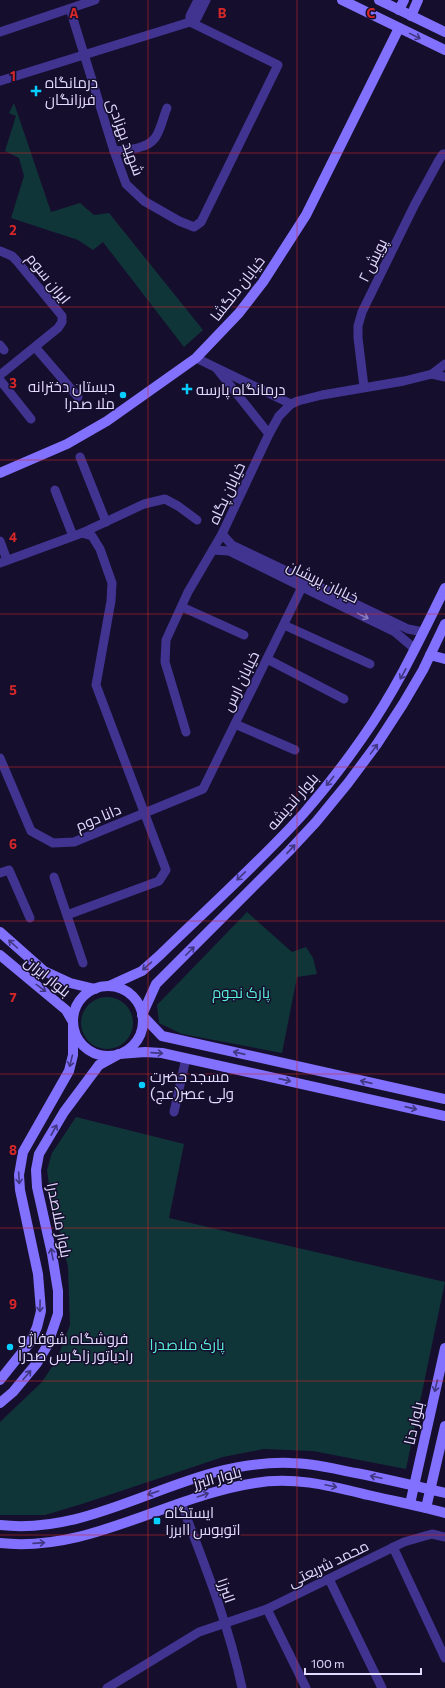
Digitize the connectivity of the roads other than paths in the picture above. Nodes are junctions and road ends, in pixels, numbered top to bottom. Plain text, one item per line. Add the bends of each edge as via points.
1 (198, 0) edge
2 (206, 0) edge
3 (342, 0) edge
4 (379, 0) edge
5 (404, 0) edge
6 (418, 0) edge
7 (87, 1) edge
8 (70, 9) junction
9 (399, 10) junction
10 (411, 16) junction
11 (190, 22) junction
12 (399, 28) junction
13 (0, 32) edge
14 (445, 32) edge
15 (445, 50) edge
16 (84, 54) junction
17 (0, 81) edge
18 (167, 108) dead end
19 (114, 151) junction
20 (445, 154) edge
21 (0, 251) edge
22 (35, 347) junction
23 (196, 358) junction
24 (445, 364) edge
25 (215, 366) junction
26 (432, 374) junction
27 (0, 375) edge
28 (445, 377) edge
29 (0, 380) edge
30 (364, 387) junction
31 (78, 397) dead end
32 (291, 404) junction
33 (30, 419) dead end
34 (269, 434) junction
35 (80, 457) dead end
36 (0, 473) edge
37 (55, 490) dead end
38 (197, 520) dead end
39 (106, 522) junction
40 (82, 533) junction
41 (222, 534) junction
42 (73, 536) junction
43 (0, 541) edge
44 (213, 550) junction
45 (4, 562) edge
46 (302, 587) junction
47 (445, 588) edge
48 (182, 607) junction
49 (445, 624) edge
50 (284, 625) junction
51 (423, 632) junction
52 (244, 635) dead end
53 (442, 642) edge
54 (415, 649) junction
55 (430, 655) junction
56 (267, 659) junction
57 (445, 659) edge
58 (370, 664) dead end
59 (344, 699) dead end
60 (235, 724) junction
61 (186, 732) dead end
62 (295, 750) dead end
63 (0, 758) edge
64 (4, 779) edge
65 (203, 789) joint
66 (144, 813) junction
67 (0, 873) edge
68 (54, 877) dead end
69 (67, 915) junction
70 (30, 918) dead end
71 (0, 932) edge
72 (0, 955) edge
73 (83, 963) dead end
74 (109, 986) junction
75 (95, 989) junction
76 (142, 1015) junction
77 (73, 1022) junction
78 (119, 1054) junction
79 (186, 1058) junction
80 (445, 1099) edge
81 (174, 1112) dead end
82 (445, 1116) edge
83 (445, 1348) edge
84 (0, 1380) edge
85 (0, 1403) edge
86 (445, 1426) edge
87 (414, 1485) junction
88 (431, 1490) junction
89 (445, 1494) edge
90 (181, 1503) junction
91 (410, 1504) junction
92 (426, 1508) junction
93 (445, 1513) edge
94 (0, 1524) edge
95 (445, 1537) edge
96 (0, 1543) edge
97 (393, 1547) junction
98 (329, 1579) junction
99 (267, 1609) junction
100 (224, 1624) junction
101 (445, 1658) edge
102 (107, 1688) edge
103 (242, 1688) edge
104 (306, 1688) edge
105 (382, 1688) edge

1 - 11 street via 190,16
2 - 11 street via 197,18
3 - 12 main road
4 - 9 main road
5 - 9 main road
6 - 10 main road
7 - 8 street
8 - 13 street
8 - 16 street, شهید بهزادی
9 - 10 main road
10 - 14 main road
11 - 16 street
11 - 19 street, شهید بهزادی via 278,65 201,222 194,227 144,202 126,184
12 -> 15 main road
12 - 23 main road, خیابان دلگشا via 306,215 263,282 239,313
16 - 17 street
16 - 19 street, شهید بهزادی
18 - 19 street via 155,138 148,144
20 - 30 street, پویش ۲ via 439,160 415,204 362,312 358,338
21 - 22 street, ایران سوم via 16,260 62,316 58,328
22 - 27 street, ایران سوم
22 - 31 street
23 - 25 street
23 - 36 main road, خیابان دلگشا via 107,421 67,444
24 - 26 street
25 - 32 street
25 - 34 street
26 - 28 street
26 - 30 street
29 - 33 street
30 - 32 street
32 - 34 street, خیابان پگاه via 279,416
34 - 41 street, خیابان پگاه
35 - 39 street
37 - 42 street
38 - 39 street via 164,499 144,504
39 - 40 street
40 - 42 street
40 - 66 street via 92,536 100,549 112,582 96,685
41 - 44 street, خیابان پگاه
41 - 51 street, خیابان پریشان via 232,545 408,629
42 - 45 street
43 - 45 street
44 - 46 street, خیابان پریشان via 229,551
44 - 48 street, خیابان پگاه
46 - 50 street, خیابان ارس
46 -> 54 street, خیابان پریشان via 395,632
47 - 51 main road, بلوار اندیشه
48 - 52 street
48 - 61 street, خیابان پگاه via 166,640 165,662
49 - 53 main road, بلوار اندیشه
50 - 56 street, خیابان ارس
50 - 58 street
51 - 54 main road, بلوار اندیشه
53 - 55 main road, بلوار اندیشه
54 -> 74 main road, بلوار اندیشه via 390,696 364,735 336,774 278,841 142,971
55 - 57 main road
76 -> 55 main road, بلوار اندیشه via 156,984 289,851 348,783 403,704
56 - 59 street
56 - 60 street, خیابان ارس
60 - 62 street
60 - 65 street, خیابان ارس
63 - 64 street, دانا دوم
64 - 66 street, دانا دوم via 31,831 53,843 74,842
65 - 66 street, دانا دوم
66 - 69 street via 166,870 159,881
67 - 70 street via 9,870
68 - 69 street
69 - 73 street
75 -> 71 main road, بلوار ایران via 70,983 44,971
72 -> 77 main road, بلوار ایران via 61,1005
74 - 75 main road
74 - 76 main road via 130,995 139,1006
75 - 77 main road via 79,1002
76 - 78 main road via 140,1035 128,1050
80 -> 76 main road via 162,1036
77 - 78 main road via 75,1033 88,1050 108,1056
77 -> 84 main road via 73,1055 69,1071 36,1127 20,1162 20,1190 38,1274 40,1311 37,1326 31,1341
78 -> 79 main road via 162,1053
85 -> 78 main road, بلوار ملاصدرا via 13,1392 37,1363 47,1346 58,1314 58,1291 52,1254 37,1187 36,1170 39,1154 64,1112 95,1069
79 - 81 street
79 -> 82 main road
83 -> 87 main road, بلوار دنا
86 - 88 main road
87 - 88 main road, بلوار البرز
87 - 91 main road, بلوار دنا
87 -> 94 main road, بلوار البرز via 330,1467 292,1463 254,1464 215,1472 84,1517 52,1524 18,1527
88 - 89 main road, بلوار البرز
88 - 92 main road
90 -> 91 main road, بلوار البرز via 220,1490 256,1482 291,1481 327,1485
96 -> 90 main road, بلوار البرز via 26,1544 75,1538
90 - 100 street, البرز۱
91 - 92 main road, بلوار البرز
92 - 93 main road, بلوار البرز
95 - 97 street, محمد شریعتی via 432,1534
97 - 98 street, محمد شریعتی
97 - 101 street
98 - 99 street, محمد شریعتی
98 - 105 street
99 - 100 street, محمد شریعتی
99 - 104 street
100 - 102 street, محمد شریعتی via 200,1632
100 - 103 street, البرز۱ via 236,1656

